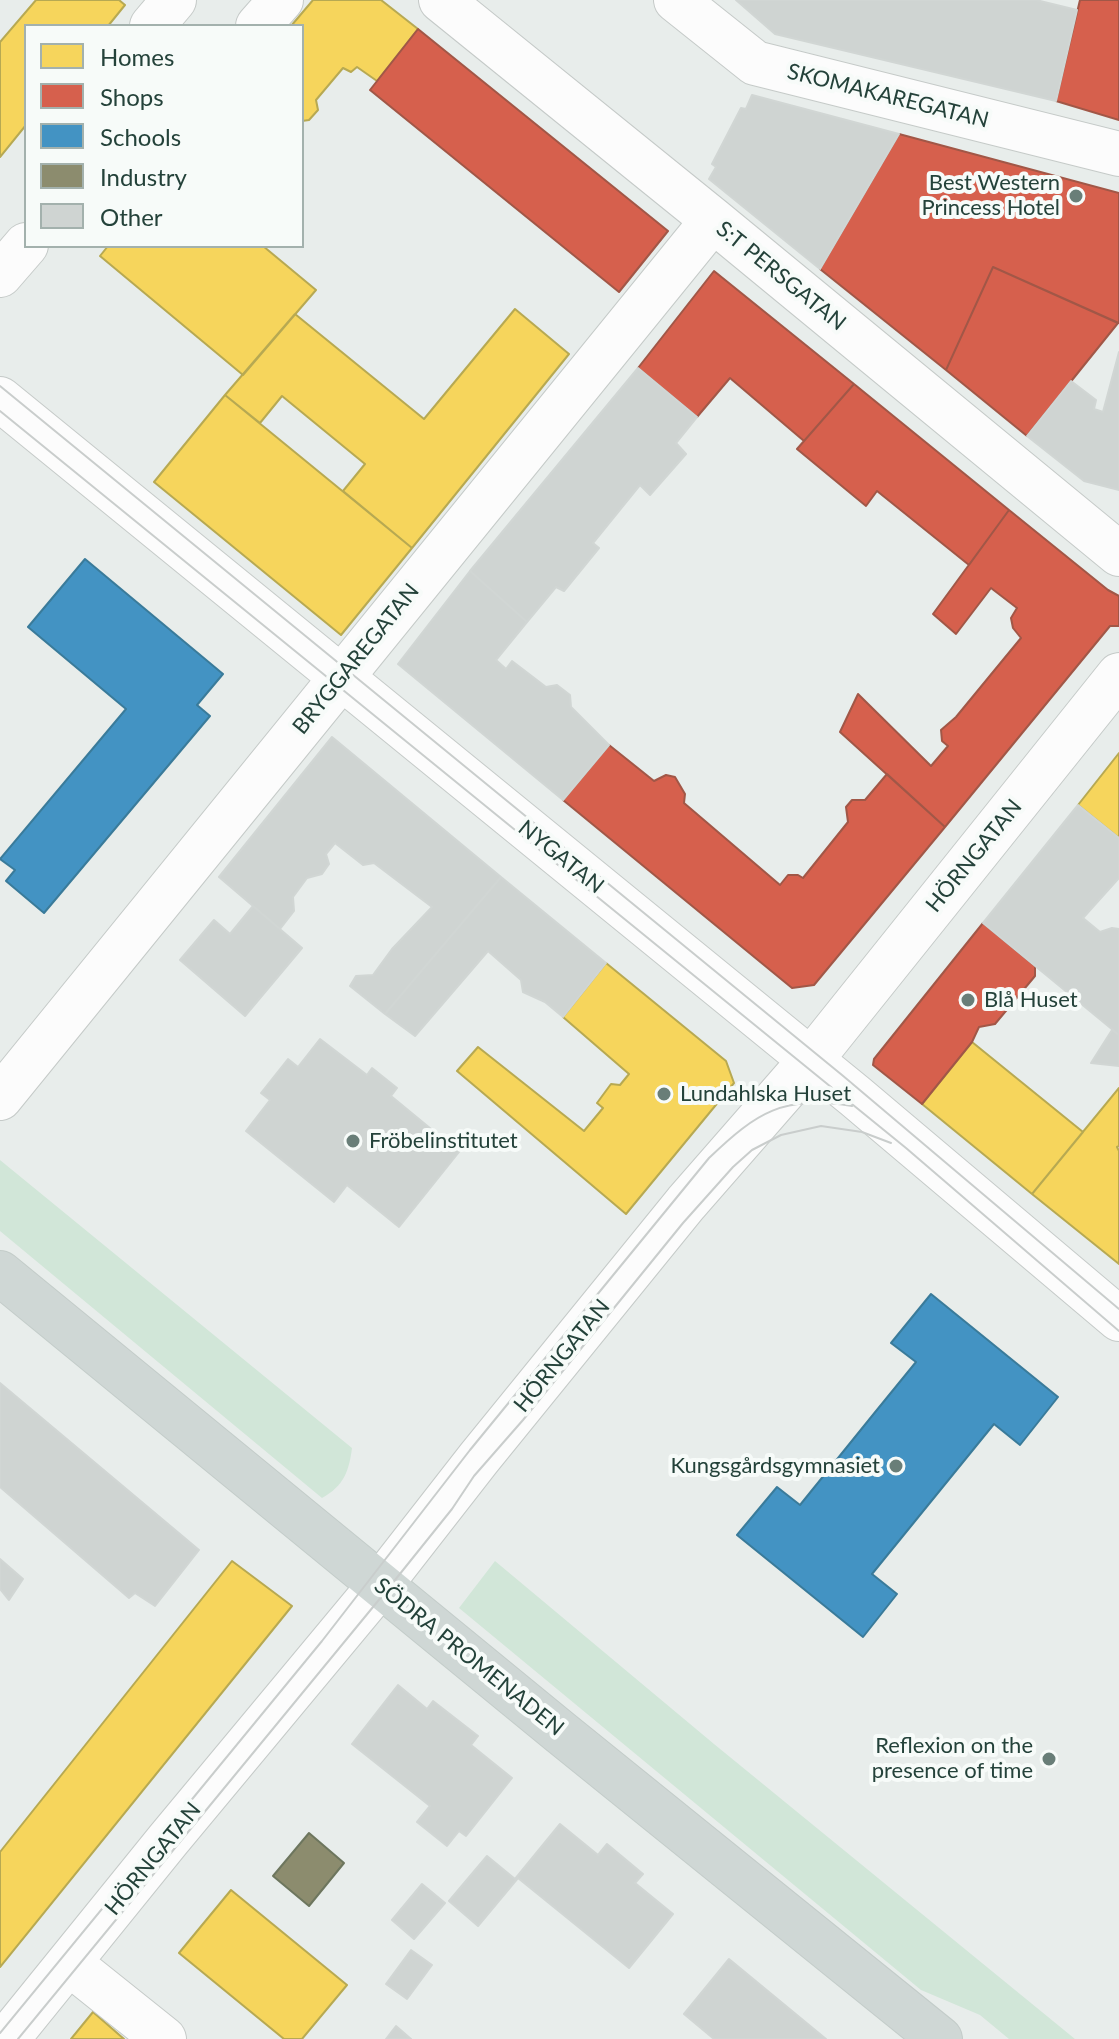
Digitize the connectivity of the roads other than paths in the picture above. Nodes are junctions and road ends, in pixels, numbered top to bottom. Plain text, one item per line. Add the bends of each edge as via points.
1 (174, 0) edge
2 (281, 0) edge
3 (441, 0) edge
4 (676, 0) edge
5 (154, 24) edge
6 (260, 24) edge
7 (1119, 154) edge
8 (713, 220) junction
9 (24, 247) edge
10 (0, 275) edge
11 (0, 399) edge
12 (1119, 554) edge
13 (1119, 675) edge
14 (340, 678) junction
15 (810, 1061) junction
16 (0, 1098) edge
17 (0, 1273) edge
18 (1119, 1319) edge
19 (380, 1585) junction
20 (69, 1963) junction
21 (7, 2039) edge
22 (164, 2039) edge
23 (940, 2039) edge

1 - 5 street
2 - 6 street
3 - 8 street, S:T PERSGATAN
4 - 7 street, SKOMAKAREGATAN via 755,63
8 - 12 street, S:T PERSGATAN
8 - 14 street, BRYGGAREGATAN
9 - 10 street
11 - 14 street, NYGATAN
13 - 15 street, HÖRNGATAN
14 - 15 street, NYGATAN
14 - 16 street, BRYGGAREGATAN
15 - 18 street, NYGATAN
15 - 19 street, HÖRNGATAN via 686,1203
17 - 19 main road, SÖDRA PROMENADEN
19 - 20 street, HÖRNGATAN
19 - 23 main road, SÖDRA PROMENADEN
20 - 21 street, HÖRNGATAN
20 - 22 street

